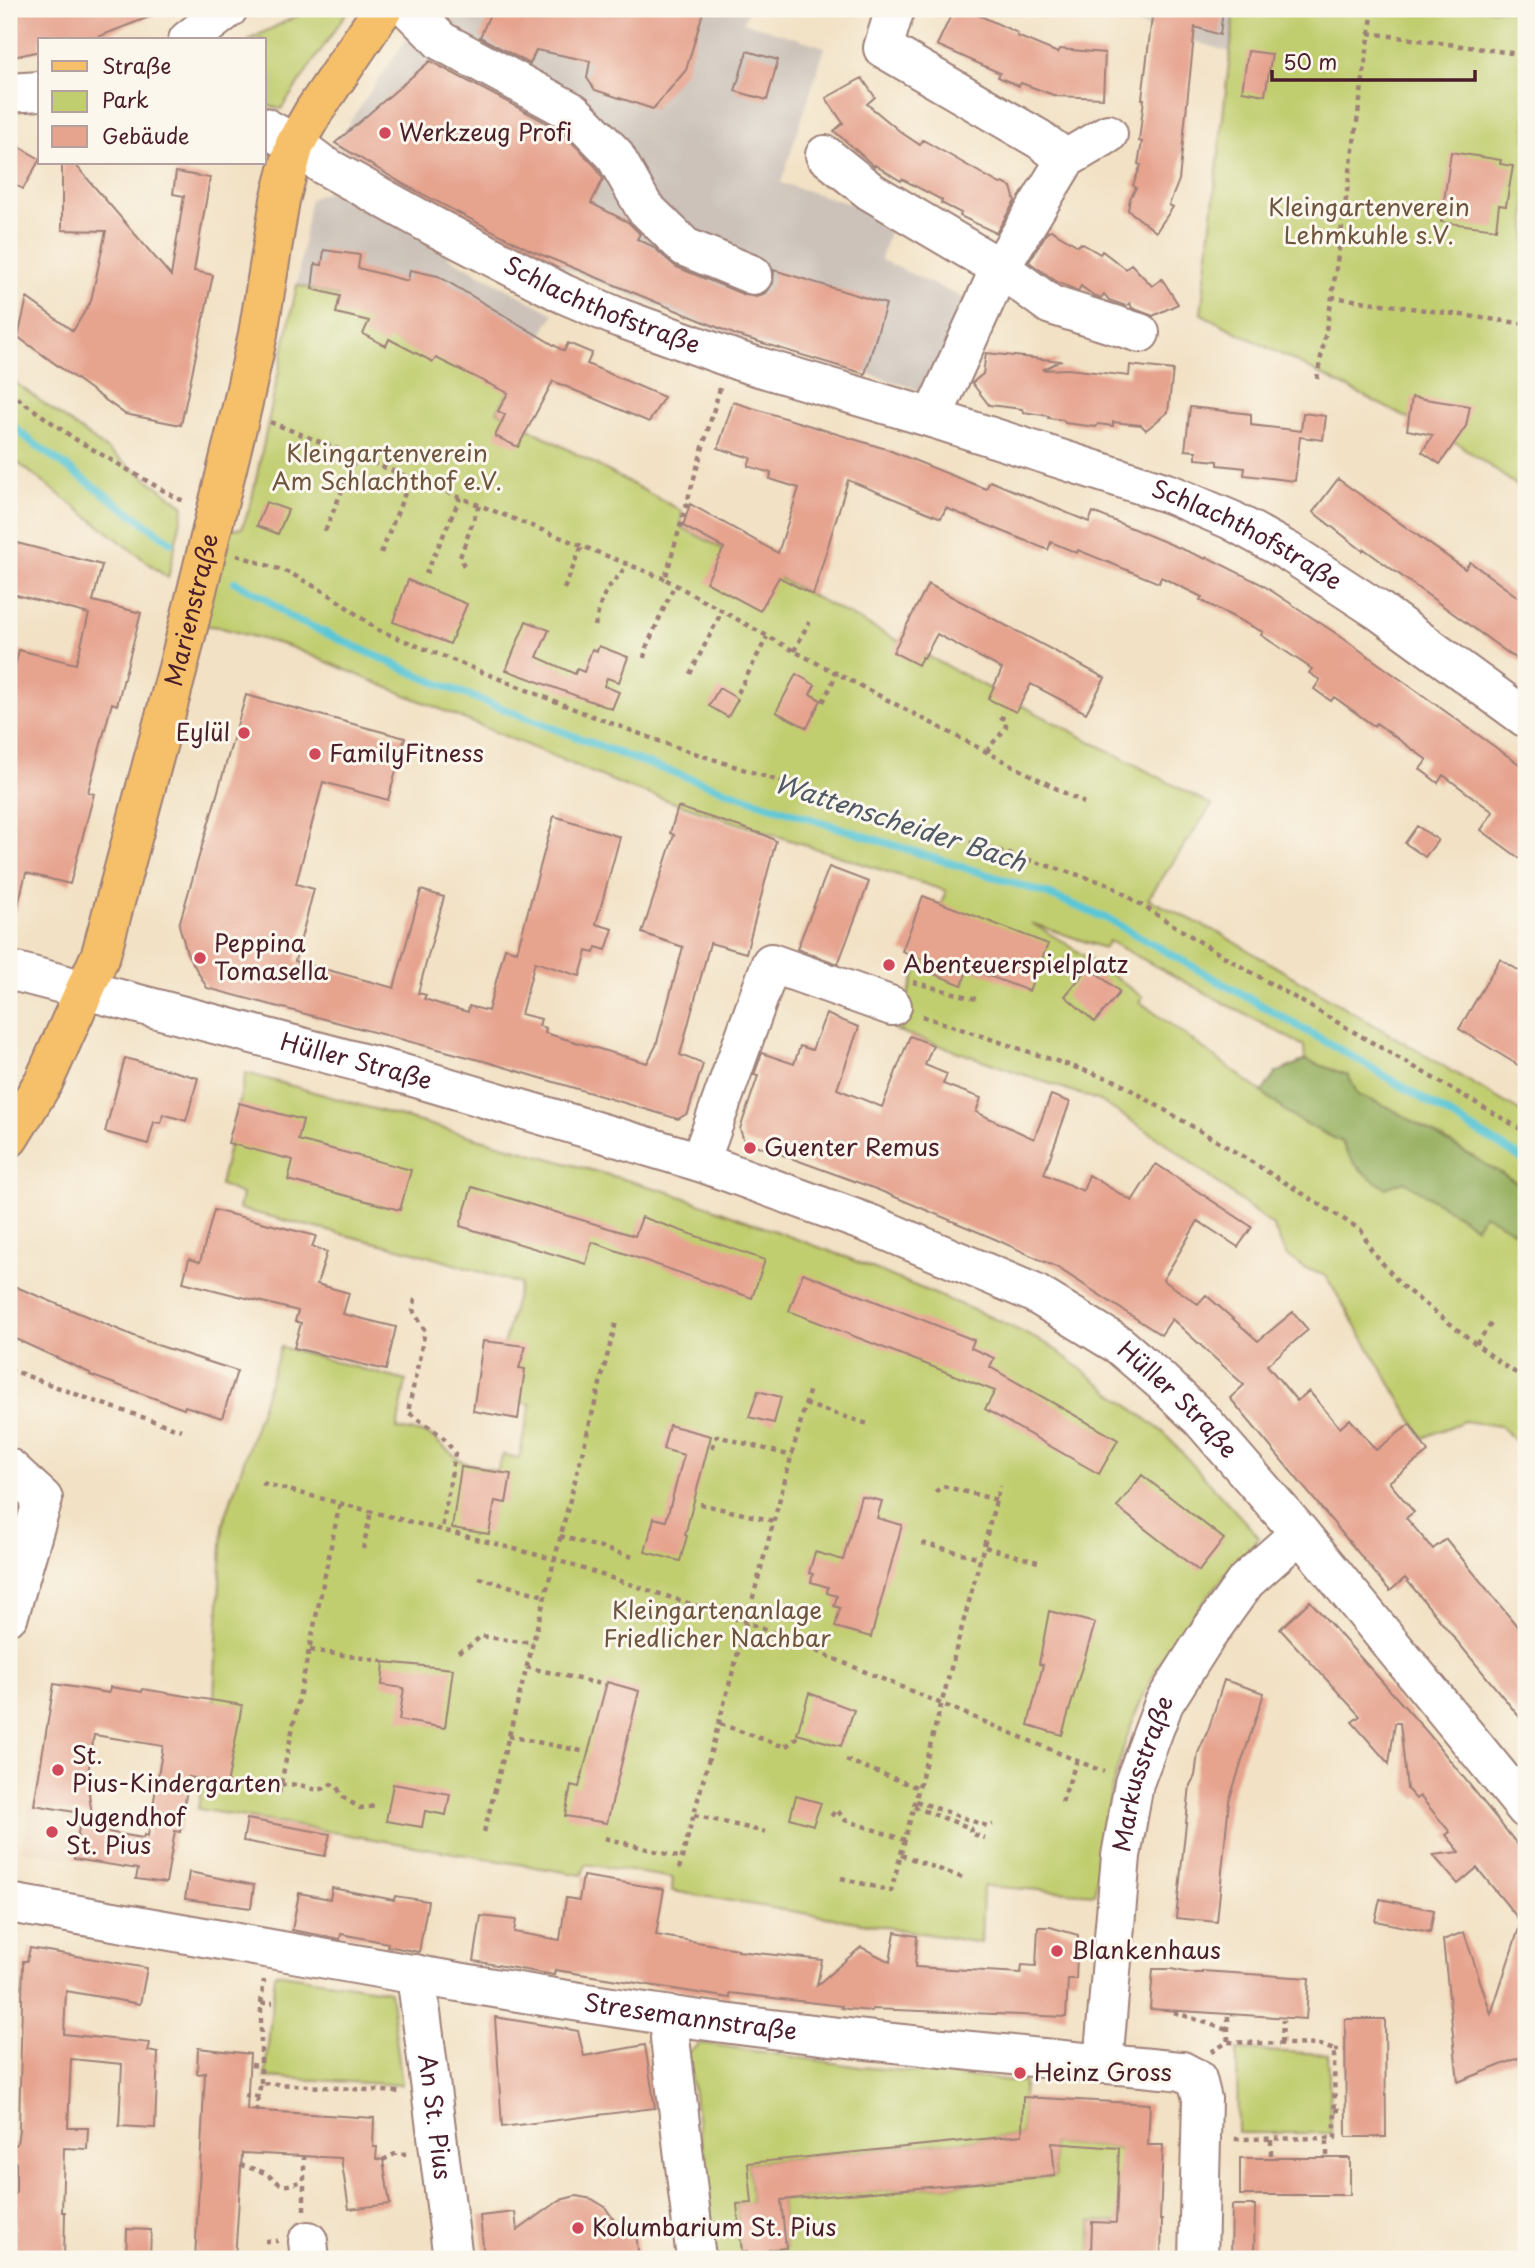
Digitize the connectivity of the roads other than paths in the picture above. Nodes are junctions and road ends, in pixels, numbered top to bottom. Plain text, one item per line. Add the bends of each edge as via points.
1 (228, 9) edge
2 (383, 9) edge
3 (409, 9) edge
4 (895, 9) edge
5 (191, 38) edge
6 (38, 91) edge
7 (9, 93) edge
8 (1108, 134) dead end
9 (279, 136) edge
10 (825, 155) dead end
11 (1066, 159) junction
12 (1000, 268) junction
13 (753, 275) dead end
14 (1140, 333) dead end
15 (932, 418) junction
16 (1526, 718) edge
17 (9, 970) edge
18 (86, 989) junction
19 (902, 994) road end
20 (9, 1139) edge
21 (701, 1162) junction
22 (9, 1468) edge
23 (1300, 1533) junction
24 (9, 1615) edge
25 (1526, 1809) edge
26 (9, 1903) edge
27 (416, 1974) junction
28 (673, 2016) junction
29 (1103, 2064) junction
30 (453, 2259) edge
31 (695, 2259) edge
32 (1198, 2259) edge

1 - 5 street
2 - 9 main road, Marienstraße via 314,111
3 - 13 street via 441,41 573,112 614,154 644,207 685,247
4 - 11 street via 883,48
6 - 7 street
8 - 11 street
9 - 15 street, Schlachthofstraße via 342,176 564,294 729,357
9 - 18 main road, Marienstraße via 280,200 258,334 178,668 101,954
10 - 12 street via 870,191
11 - 12 street
12 - 14 street via 1051,305
12 - 15 street
15 - 16 street, Schlachthofstraße via 1170,494 1231,520 1378,610
17 - 18 street, Hüller Straße
18 - 20 main road, Marienstraße via 37,1097
18 - 21 street, Hüller Straße via 411,1076
19 - 21 street via 771,962
21 - 23 street, Hüller Straße via 870,1224 1034,1293 1119,1345 1201,1419
22 - 24 street via 43,1499
23 - 25 street, Hüller Straße
23 - 29 street, Markusstraße via 1247,1581 1206,1637 1164,1703 1134,1783 1121,1856
26 - 27 street, Stresemannstraße
27 - 28 street, Stresemannstraße
27 - 30 street, An St. Pius
28 - 29 street, Stresemannstraße
28 - 31 street via 670,2038
29 - 32 street, Stresemannstraße via 1182,2071 1198,2079 1202,2099

